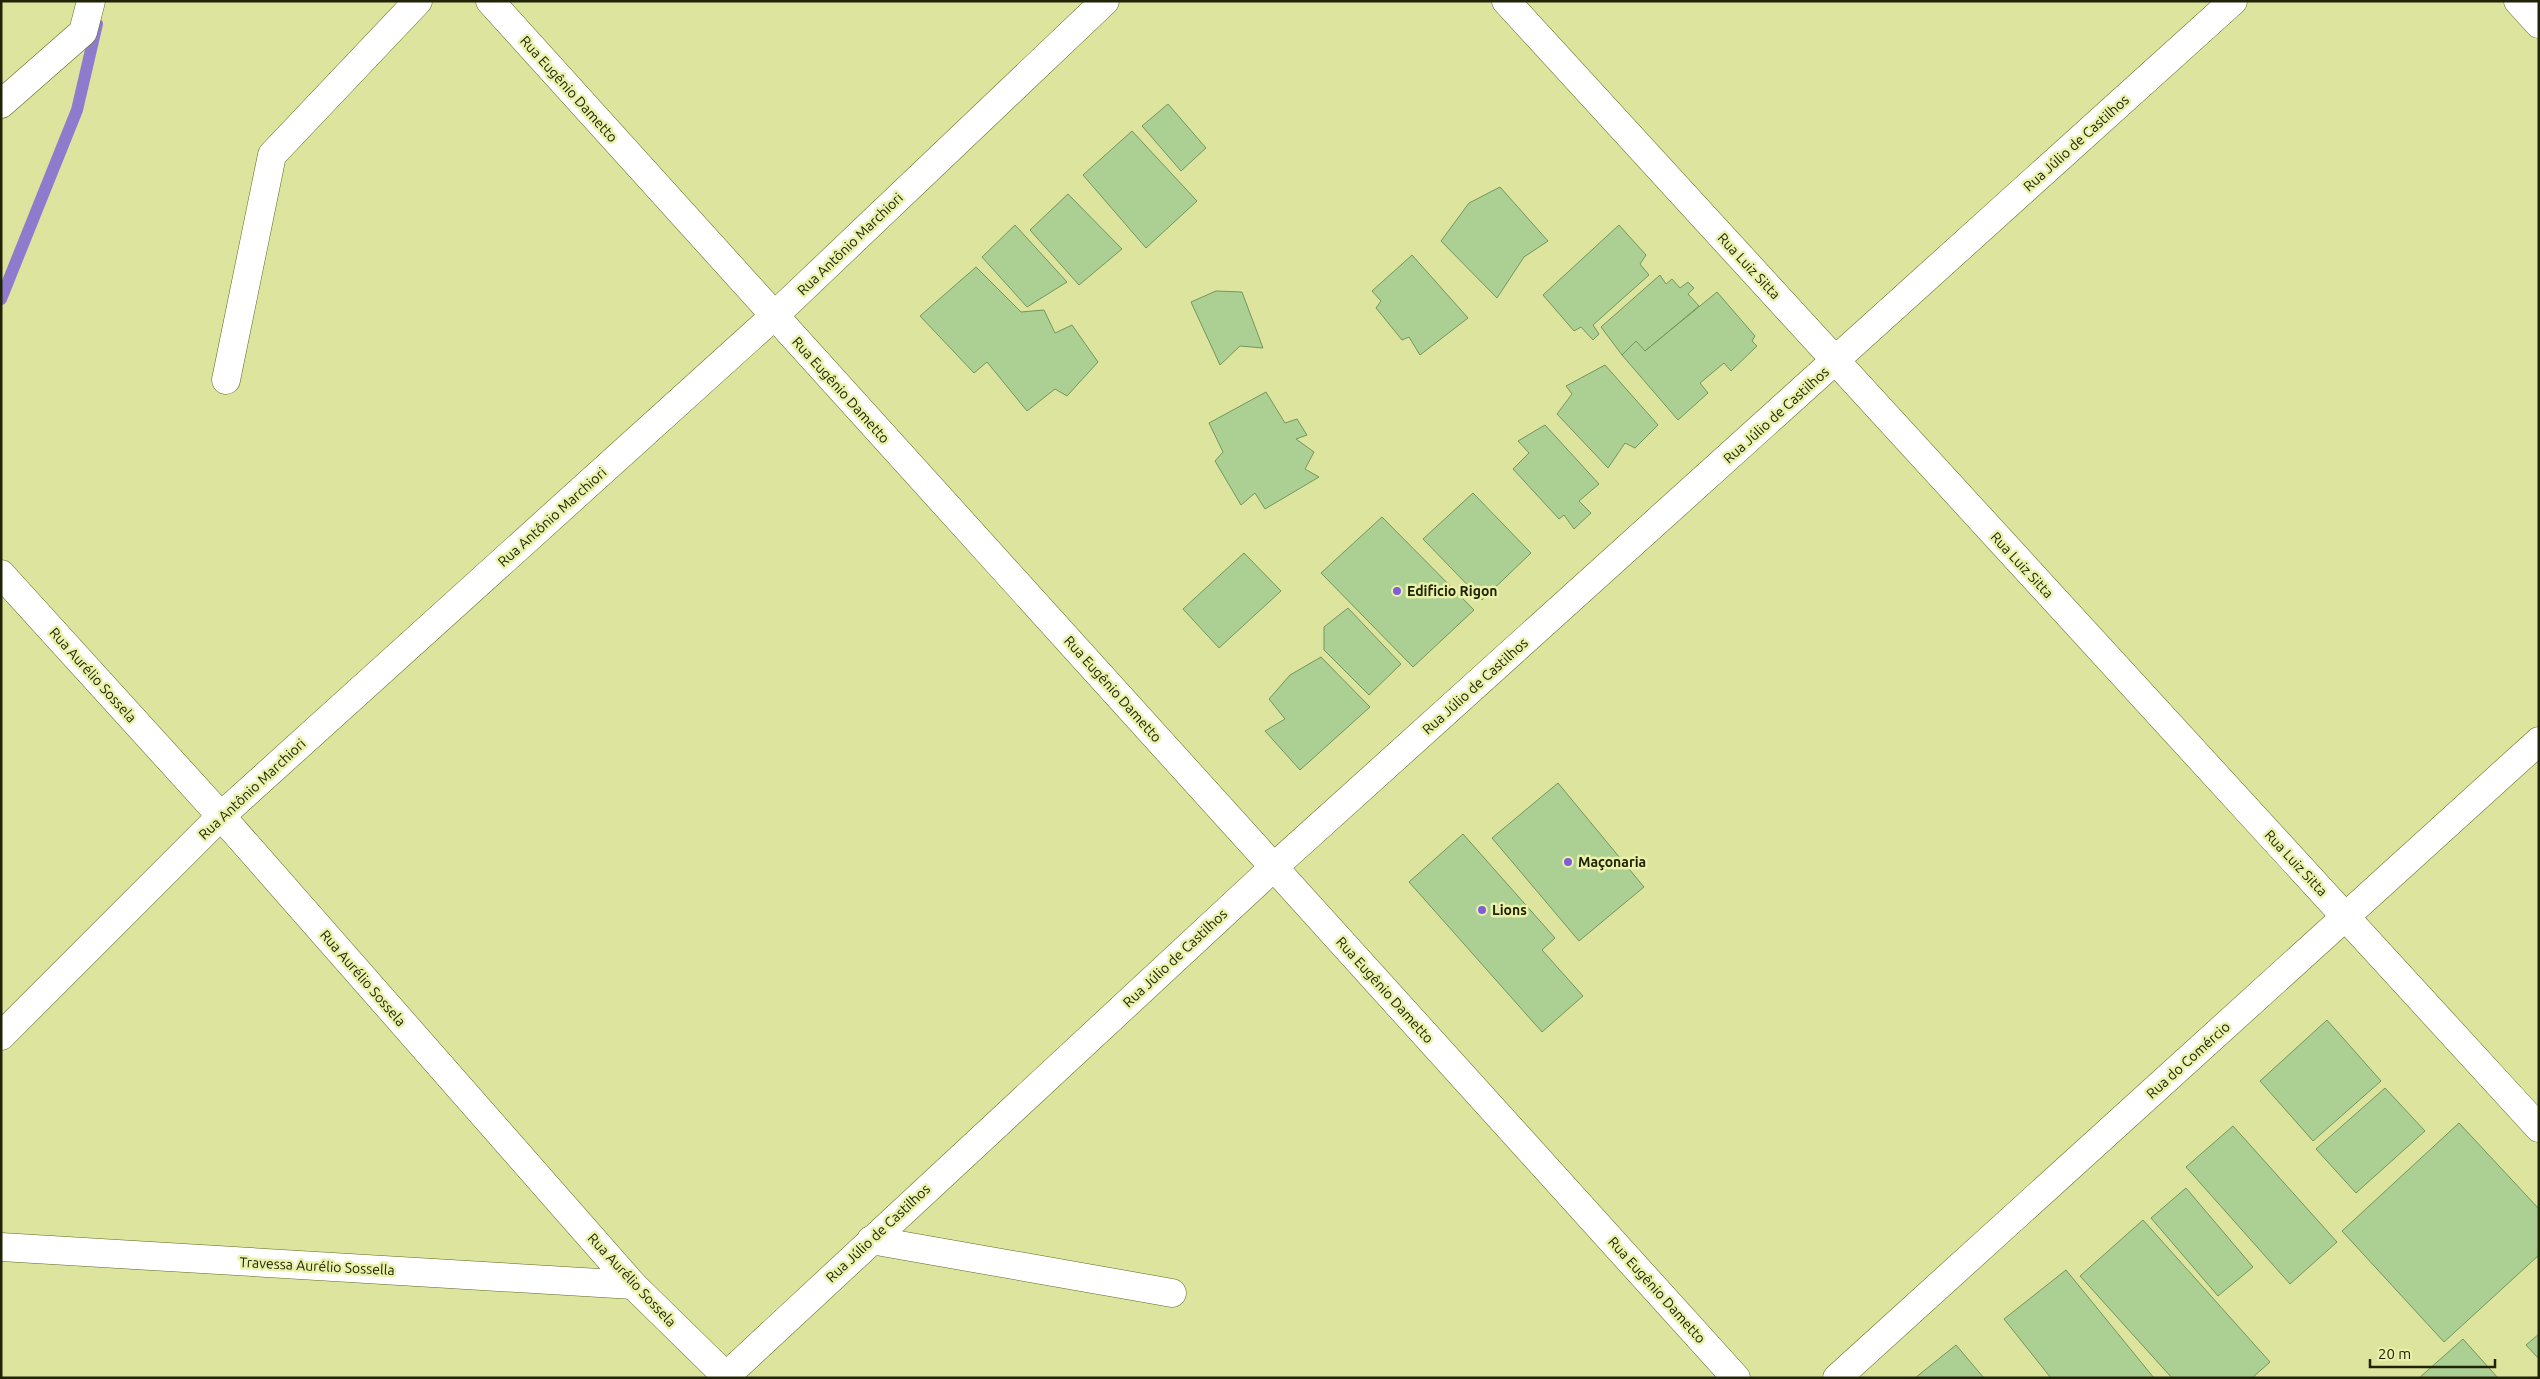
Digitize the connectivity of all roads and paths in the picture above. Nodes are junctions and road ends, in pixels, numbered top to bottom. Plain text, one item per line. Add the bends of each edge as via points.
1 (92, 1) edge
2 (418, 1) edge
3 (490, 1) edge
4 (1105, 1) edge
5 (1506, 1) edge
6 (2233, 1) edge
7 (2518, 1) edge
8 (2539, 24) edge
9 (1, 104) edge
10 (774, 316) junction
11 (1835, 361) junction
12 (226, 380) dead end
13 (1, 574) edge
14 (2539, 741) edge
15 (221, 816) junction
16 (1274, 867) junction
17 (2345, 917) junction
18 (1, 1036) edge
19 (2539, 1128) edge
20 (871, 1240) junction
21 (1, 1247) edge
22 (633, 1285) junction
23 (1172, 1292) dead end
24 (726, 1377) edge
25 (1736, 1378) edge
26 (1837, 1378) edge

1 - 9 street via 83,32
2 - 12 street via 272,155
3 - 10 street, Rua Eugênio Dametto
4 - 10 street, Rua Antônio Marchiori
5 - 11 street, Rua Luiz Sitta
6 - 11 street, Rua Júlio de Castilhos
7 - 8 street
10 - 15 street, Rua Antônio Marchiori
10 - 16 street, Rua Eugênio Dametto
11 - 16 street, Rua Júlio de Castilhos
11 - 17 street, Rua Luiz Sitta
13 - 15 street, Rua Aurélio Sossela
14 - 17 street, Rua do Comércio
15 - 18 street, Rua Antônio Marchiori
15 - 22 street, Rua Aurélio Sossela
16 - 20 street, Rua Júlio de Castilhos
16 - 25 street, Rua Eugênio Dametto
17 - 19 street, Rua Luiz Sitta
17 - 26 street, Rua do Comércio
20 - 23 street
20 - 24 street, Rua Júlio de Castilhos
21 - 22 street, Travessa Aurélio Sossella
22 - 24 street, Rua Aurélio Sossela

